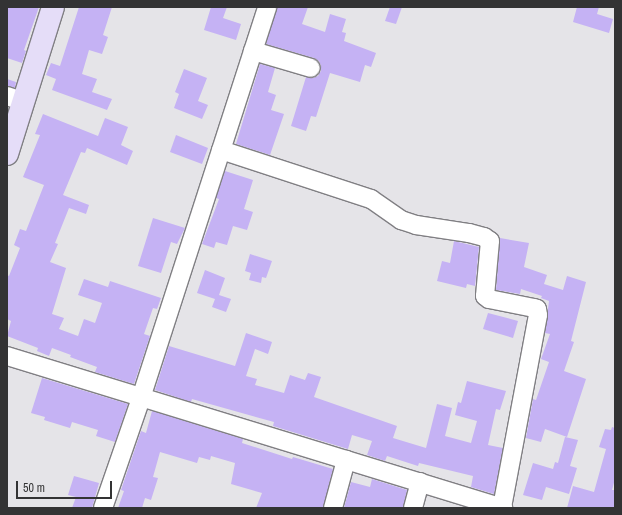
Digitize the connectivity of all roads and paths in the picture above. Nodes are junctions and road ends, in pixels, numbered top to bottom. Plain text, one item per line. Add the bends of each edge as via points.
1 (53, 7) edge
2 (267, 7) edge
3 (253, 51) junction
4 (311, 68) dead end
5 (16, 99) edge
6 (221, 150) junction
7 (7, 154) edge
8 (7, 356) edge
9 (141, 398) junction
10 (346, 460) junction
11 (420, 482) junction
12 (103, 508) edge
13 (333, 508) edge
14 (413, 508) edge
15 (502, 508) edge

1 - 5 main road
2 - 3 street
3 - 4 street
3 - 6 street
5 - 7 main road
6 - 9 street
6 - 15 street via 371,199 401,220 416,226 484,236 490,241 485,296 537,309 538,315
8 - 9 street
9 - 10 street
9 - 12 street
10 - 11 street
10 - 13 street
11 - 14 street
11 - 15 street

